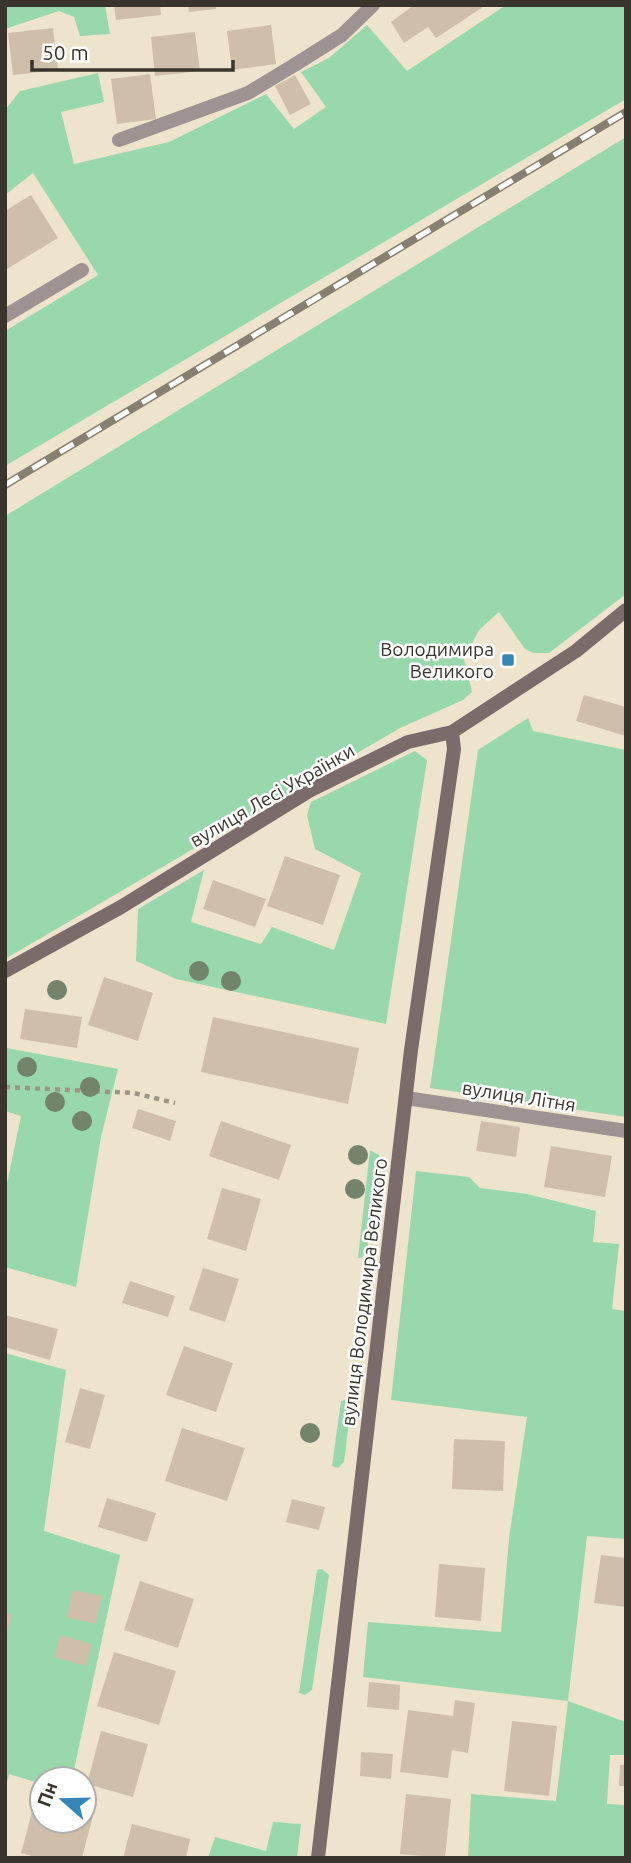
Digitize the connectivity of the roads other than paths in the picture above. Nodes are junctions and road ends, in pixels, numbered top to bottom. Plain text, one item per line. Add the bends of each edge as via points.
1 (373, 5) edge
2 (119, 140) dead end
3 (82, 270) dead end
4 (5, 316) edge
5 (626, 610) edge
6 (452, 732) junction
7 (5, 971) edge
8 (406, 1098) junction
9 (626, 1131) edge
10 (318, 1858) edge

1 - 2 street via 342,35 248,93
3 - 4 street
5 - 6 main road, вулиця Лесі Українки via 576,651
6 - 7 main road, вулиця Лесі Українки via 408,742 309,791
6 - 8 main road, вулиця Володимира Великого via 454,749
8 - 9 street, вулиця Літня
8 - 10 main road, вулиця Володимира Великого

